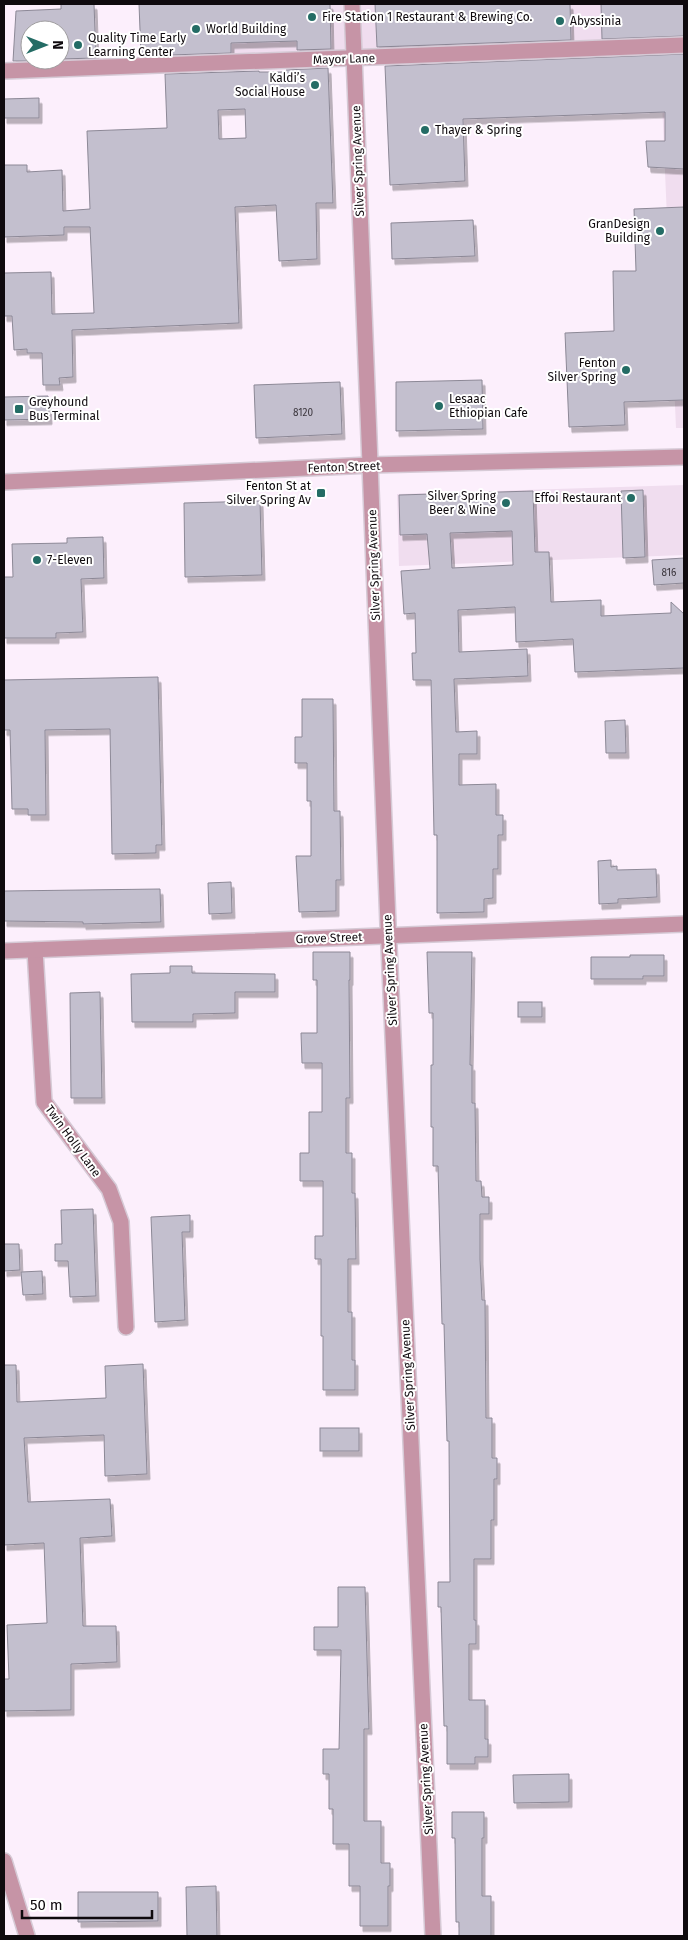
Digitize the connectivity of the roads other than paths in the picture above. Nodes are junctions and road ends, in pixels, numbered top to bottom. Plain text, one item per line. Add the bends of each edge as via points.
1 (352, 4) edge
2 (684, 45) edge
3 (354, 58) junction
4 (4, 72) edge
5 (684, 457) edge
6 (370, 466) junction
7 (4, 482) edge
8 (684, 924) edge
9 (389, 936) junction
10 (36, 950) junction
11 (4, 951) edge
12 (126, 1327) dead end
13 (4, 1861) edge
14 (23, 1933) edge
15 (433, 1936) edge

1 - 3 street, Silver Spring Avenue
2 - 3 street, Mayor Lane
3 - 4 street, Mayor Lane
3 - 6 street, Silver Spring Avenue
5 - 6 street, Fenton Street
6 - 7 street, Fenton Street
6 - 9 street, Silver Spring Avenue
8 - 9 street, Grove Street
9 - 10 street, Grove Street
9 - 15 street, Silver Spring Avenue
10 - 11 street, Grove Street
10 - 12 street, Twin Holly Lane via 44,1102 109,1190 121,1222
13 - 14 street

